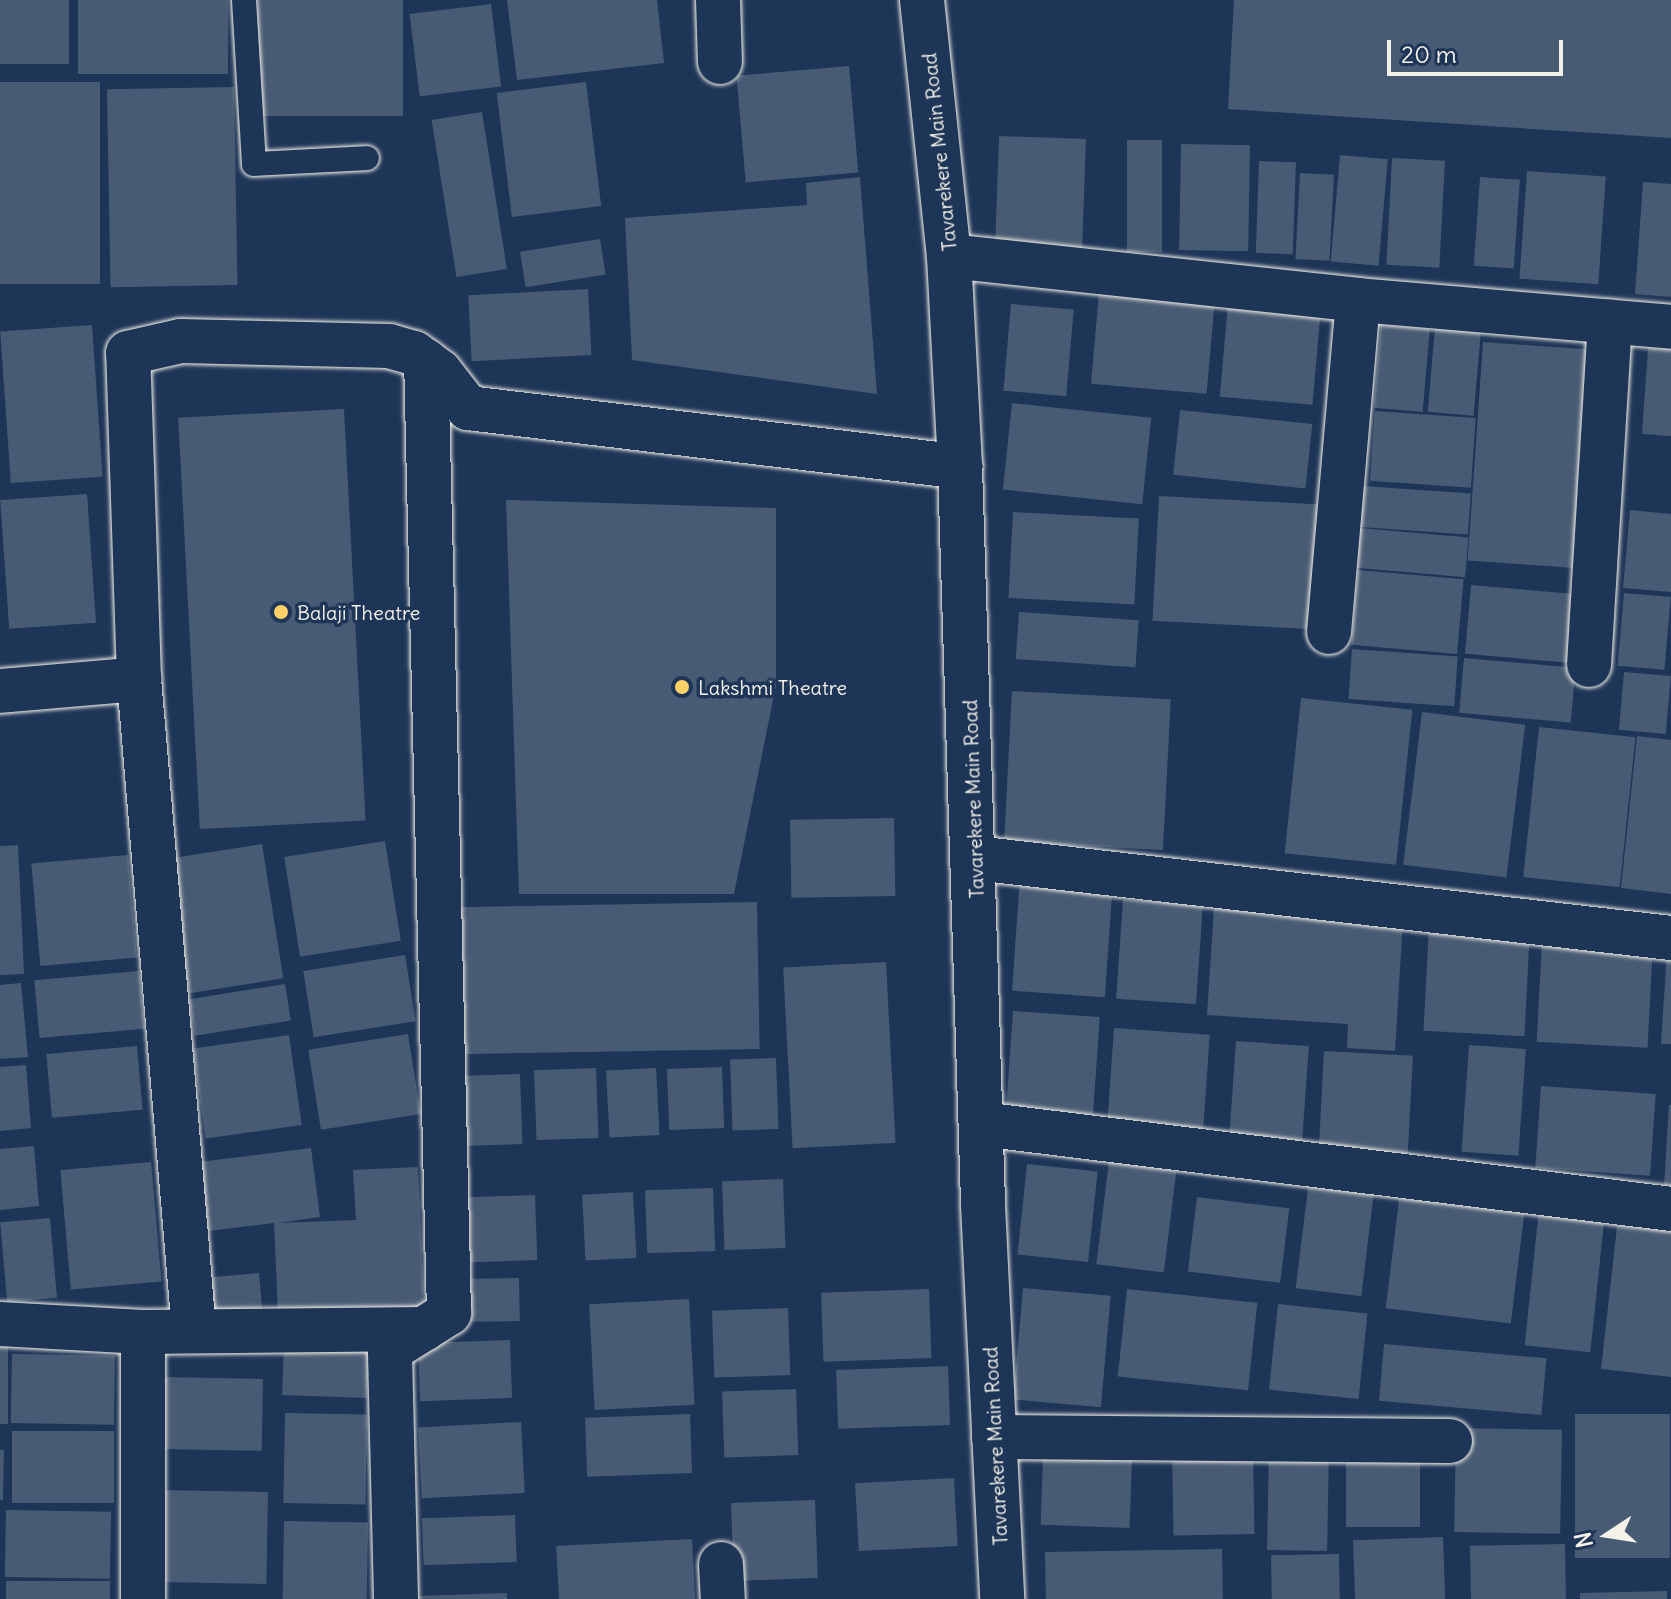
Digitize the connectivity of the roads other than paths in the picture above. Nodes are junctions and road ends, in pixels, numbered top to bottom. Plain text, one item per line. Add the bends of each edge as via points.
1 (244, 0) edge
2 (718, 0) edge
3 (922, 0) edge
4 (720, 62) dead end
5 (367, 158) dead end
6 (949, 256) junction
7 (1358, 300) junction
8 (1610, 322) junction
9 (1671, 327) edge
10 (426, 361) junction
11 (960, 467) junction
12 (1329, 632) dead end
13 (1589, 665) dead end
14 (139, 679) junction
15 (0, 691) edge
16 (975, 858) junction
17 (1671, 938) edge
18 (981, 1124) junction
19 (1671, 1209) edge
20 (0, 1324) edge
21 (424, 1329) junction
22 (194, 1331) junction
23 (143, 1332) junction
24 (994, 1437) junction
25 (1450, 1441) dead end
26 (143, 1599) edge
27 (396, 1599) edge
28 (1002, 1599) edge

1 - 5 lane via 254,164
2 - 4 street
3 - 6 street, Tavarekere Main Road
6 - 7 street
6 - 11 street, Tavarekere Main Road
7 - 8 street
7 - 12 street
8 - 9 street
8 - 13 street
10 - 11 street via 468,408
10 - 14 street via 389,346 181,341 128,353
10 - 21 street via 449,1313
11 - 16 street, Tavarekere Main Road
14 - 15 street
14 - 22 street
16 - 17 street
16 - 18 street, Tavarekere Main Road
18 - 19 street
18 - 24 street, Tavarekere Main Road
20 - 23 street
21 - 22 street
21 - 27 street via 390,1350
22 - 23 street
23 - 26 street
24 - 25 street
24 - 28 street, Tavarekere Main Road

